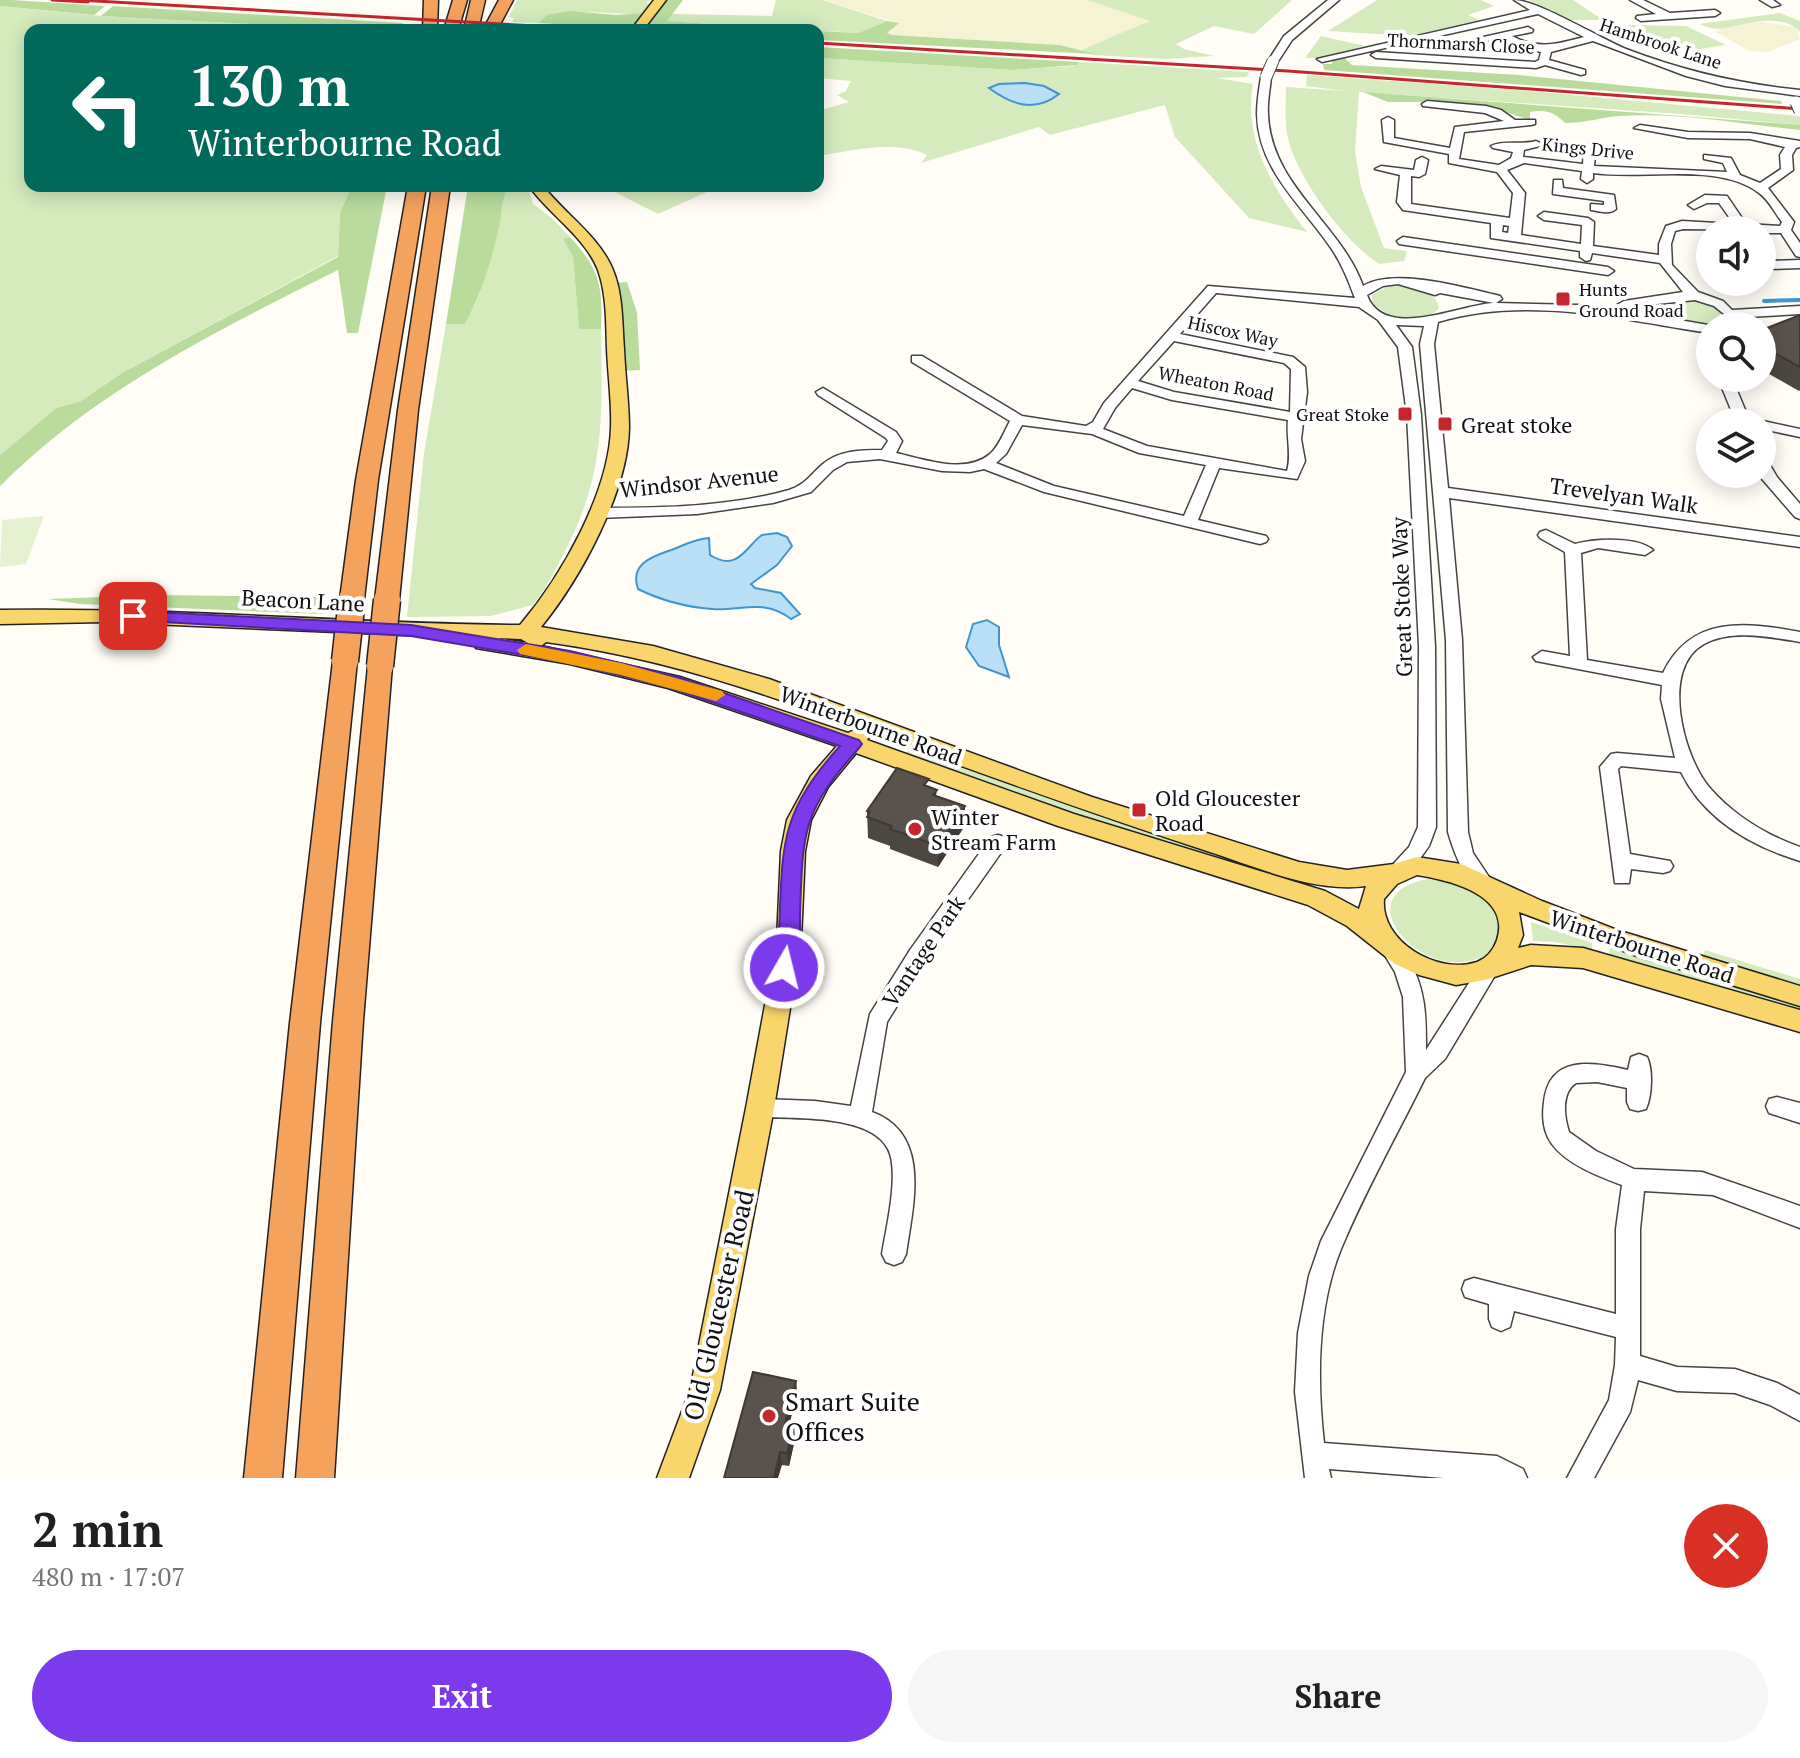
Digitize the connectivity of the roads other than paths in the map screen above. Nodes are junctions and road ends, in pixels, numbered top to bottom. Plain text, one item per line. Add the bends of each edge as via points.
1 (431, 0) edge
2 (460, 0) edge
3 (478, 0) edge
4 (507, 0) edge
5 (660, 0) edge
6 (1334, 0) edge
7 (1519, 0) edge
8 (1635, 0) edge
9 (1538, 11) junction
10 (1715, 13) dead end
11 (1671, 17) junction
12 (1641, 18) dead end
13 (430, 24) edge
14 (453, 24) edge
15 (472, 24) edge
16 (495, 24) edge
17 (642, 24) edge
18 (1528, 30) dead end
19 (1503, 35) junction
20 (1590, 39) junction
21 (1457, 44) dead end
22 (1376, 55) dead end
23 (1545, 56) junction
24 (1322, 59) dead end
25 (1581, 72) dead end
26 (1797, 100) edge
27 (1427, 104) dead end
28 (1531, 122) dead end
29 (1512, 123) junction
30 (1650, 130) dead end
31 (1405, 133) dead end
32 (1536, 144) dead end
33 (1796, 144) edge
34 (1497, 146) dead end
35 (1590, 146) dead end
36 (1454, 152) junction
37 (1518, 155) junction
38 (1708, 157) dead end
39 (1422, 160) dead end
40 (1794, 167) edge
41 (1588, 168) junction
42 (1381, 169) dead end
43 (1501, 169) junction
44 (1406, 172) junction
45 (1735, 177) junction
46 (1558, 182) dead end
47 (1760, 188) junction
48 (402, 192) edge
49 (416, 192) edge
50 (440, 192) edge
51 (456, 192) edge
52 (541, 192) edge
53 (1587, 195) junction
54 (1694, 205) dead end
55 (1595, 207) dead end
56 (1544, 216) dead end
57 (1734, 216) edge
58 (1497, 220) junction
59 (1516, 223) junction
60 (1791, 225) edge
61 (1696, 226) edge
62 (1495, 235) junction
63 (1514, 238) junction
64 (1403, 241) dead end
65 (1586, 248) junction
66 (1800, 253) edge
67 (1492, 254) junction
68 (1344, 255) junction
69 (1665, 260) junction
70 (1776, 262) edge
71 (1800, 264) edge
72 (1585, 268) junction
73 (1608, 271) dead end
74 (1674, 276) junction
75 (1776, 276) edge
76 (1391, 280) junction
77 (1780, 281) dead end
78 (1426, 286) junction
79 (1694, 296) junction
80 (1253, 298) junction
81 (1363, 298) junction
82 (1667, 298) junction
83 (1236, 300) dead end
84 (1289, 308) dead end
85 (1800, 310) edge
86 (1719, 312) edge
87 (1753, 312) edge
88 (1383, 318) junction
89 (1438, 318) junction
90 (1672, 321) junction
91 (1692, 328) junction
92 (1696, 328) edge
93 (1696, 332) edge
94 (1170, 336) junction
95 (917, 359) dead end
96 (1129, 383) junction
97 (823, 392) dead end
98 (408, 410) junction
99 (1296, 417) junction
100 (1018, 420) junction
101 (1091, 429) junction
102 (1776, 430) edge
103 (1800, 433) edge
104 (887, 455) junction
105 (1214, 463) junction
106 (986, 464) junction
107 (367, 480) junction
108 (1776, 486) edge
109 (1442, 492) junction
110 (598, 513) junction
111 (1800, 514) edge
112 (1189, 522) junction
113 (1546, 535) dead end
114 (1260, 539) dead end
115 (1800, 542) edge
116 (1573, 550) junction
117 (1645, 550) dead end
118 (555, 597) junction
119 (0, 617) edge
120 (411, 631) junction
121 (526, 632) junction
122 (1800, 637) edge
123 (570, 648) junction
124 (1542, 657) dead end
125 (1579, 664) junction
126 (1669, 680) junction
127 (867, 724) junction
128 (853, 744) junction
129 (1686, 766) junction
130 (998, 842) dead end
131 (1800, 854) edge
132 (1663, 866) dead end
133 (1395, 872) junction
134 (1485, 885) junction
135 (1389, 946) junction
136 (1493, 966) junction
137 (1800, 996) edge
138 (1800, 1021) edge
139 (1417, 1072) junction
140 (1639, 1082) dead end
141 (1777, 1106) dead end
142 (760, 1108) junction
143 (1800, 1113) edge
144 (860, 1116) junction
145 (1634, 1179) junction
146 (1799, 1210) edge
147 (894, 1254) dead end
148 (1474, 1289) dead end
149 (1629, 1329) junction
150 (1628, 1365) junction
151 (1799, 1409) edge
152 (1316, 1466) edge
153 (263, 1478) edge
154 (315, 1478) edge
155 (673, 1478) edge
156 (1514, 1478) edge
157 (1580, 1478) edge

1 - 13 highway
2 - 14 highway
3 - 15 highway
4 - 16 highway
5 - 17 main road
6 - 68 street, bridge via 1288,38 1273,61 1262,120 1271,157 1305,210
7 - 9 street, Hambrook Lane
8 - 11 street
9 - 20 street, Hambrook Lane
9 - 24 street
10 - 11 street
11 - 12 street
18 - 19 street
19 - 21 street
19 - 23 street
20 - 23 street, Thornmarsh Close
20 - 26 street, Hambrook Lane via 1698,76
22 - 23 street, Thornmarsh Close via 1536,65
23 - 25 street, Thornmarsh Close
27 - 29 street via 1495,111
28 - 29 street
29 - 36 street via 1460,128
30 - 33 street
31 - 36 street via 1388,125 1387,139
32 - 37 street via 1519,146
33 - 40 street via 1786,155
34 - 37 street
35 - 41 street
36 - 43 street via 1456,163
37 - 41 street, Kings Drive
37 - 43 street, Kings Drive
38 - 45 street, Kings Drive via 1727,160
39 - 44 street via 1419,174
40 - 47 street
41 - 45 street, Kings Drive
41 - 53 street
42 - 44 street
43 - 59 street via 1519,193
44 - 58 street via 1403,202 1410,210
45 - 47 street, Kings Drive
46 - 53 street via 1557,191
47 - 60 street, Kings Drive via 1778,202
48 - 107 highway via 363,428
49 - 107 highway
50 - 98 highway
51 - 98 highway via 427,361
52 - 110 main road via 591,244 611,287 620,430
53 - 55 street via 1610,198 1610,209
54 - 57 street via 1723,199
56 - 65 street via 1588,222
58 - 59 street
58 - 62 street
59 - 63 street
60 - 66 street, Kings Drive
61 - 69 street via 1670,229
62 - 63 street
62 - 67 street
63 - 65 street
64 - 67 street
65 - 69 street
65 - 72 street
67 - 72 street
68 - 76 street
68 - 81 street
69 - 74 street
70 - 71 street
72 - 73 street
74 - 79 street
74 - 82 street
75 - 77 street
76 - 78 street
76 - 81 street via 1373,284
78 - 82 street via 1523,302 1615,306
78 - 89 street via 1448,302
79 - 82 street
79 - 86 street
80 - 81 street
80 - 83 street
80 - 84 street
80 - 94 street via 1213,289
81 - 88 street
82 - 90 street via 1660,311
85 - 87 street
88 - 89 street via 1409,323
88 - 133 street, Great Stoke Way via 1405,347 1427,646 1427,827 1421,845
89 - 90 street via 1485,307
89 - 109 street, Great Stoke Way via 1427,344
90 - 91 street
91 - 92 street
91 - 93 street
94 - 96 street
94 - 99 street, Hiscox Way via 1288,360 1298,367 1300,378
95 - 100 street
96 - 99 street, Wheaton Road via 1172,396
96 - 101 street
97 - 104 street via 891,435 895,441
98 - 154 highway, bridge via 348,1021
99 - 105 street via 1293,438 1299,451 1292,476
100 - 101 street
100 - 106 street via 997,457
101 - 105 street via 1144,450
102 - 103 street
104 - 106 street, Windsor Avenue via 960,469
104 - 110 street, Windsor Avenue via 838,460 813,485 777,497
105 - 112 street
106 - 112 street via 1049,489
107 - 153 highway, bridge via 305,1023
108 - 111 street
109 - 115 street, Trevelyan Walk
109 - 134 street, Great Stoke Way via 1454,640 1458,832 1464,854
110 - 118 main road
112 - 114 street
113 - 116 street
116 - 117 street via 1597,543
116 - 125 street
118 - 121 main road
118 - 123 main road via 556,617
119 - 120 main road, Beacon Lane via 104,615
120 - 121 main road
120 - 123 main road, Winterbourne Road
121 - 123 main road
122 - 126 street via 1742,630 1709,636 1674,660
123 - 127 main road, Winterbourne Road via 653,653 761,684
123 - 128 main road, Winterbourne Road
124 - 125 street
125 - 126 street
126 - 129 street via 1673,722
127 - 128 main road, Old Gloucester Road
127 - 133 main road, Winterbourne Road via 1084,803 1307,873 1347,879
128 - 135 main road, Winterbourne Road via 1066,820 1316,898 1356,919
128 - 142 main road, Old Gloucester Road via 819,782 799,820 789,940
129 - 131 street via 1706,797 1741,827
129 - 132 street via 1617,759 1609,767 1622,869
130 - 144 street, Vantage Park via 877,1020
133 - 134 main road via 1439,867
133 - 135 main road via 1379,884 1370,913
134 - 136 main road via 1505,906 1514,928 1506,955
134 - 137 main road, Winterbourne Road via 1601,936
135 - 136 main road via 1408,961 1440,972 1472,973
135 - 139 street via 1415,1003 1412,1044
136 - 138 main road, Winterbourne Road via 1531,955 1583,958
136 - 139 street via 1437,1053
139 - 152 street via 1339,1223 1319,1279 1310,1334
140 - 145 street via 1583,1072 1567,1076 1554,1095 1560,1140
141 - 143 street
142 - 144 street
142 - 155 main road, Old Gloucester Road via 705,1390
144 - 147 street via 883,1126 901,1155
145 - 146 street via 1703,1182
145 - 149 street via 1628,1229
148 - 149 street via 1501,1307
149 - 150 street
150 - 151 street via 1677,1379 1735,1381 1777,1395
150 - 157 street via 1621,1403
152 - 156 street via 1497,1469

